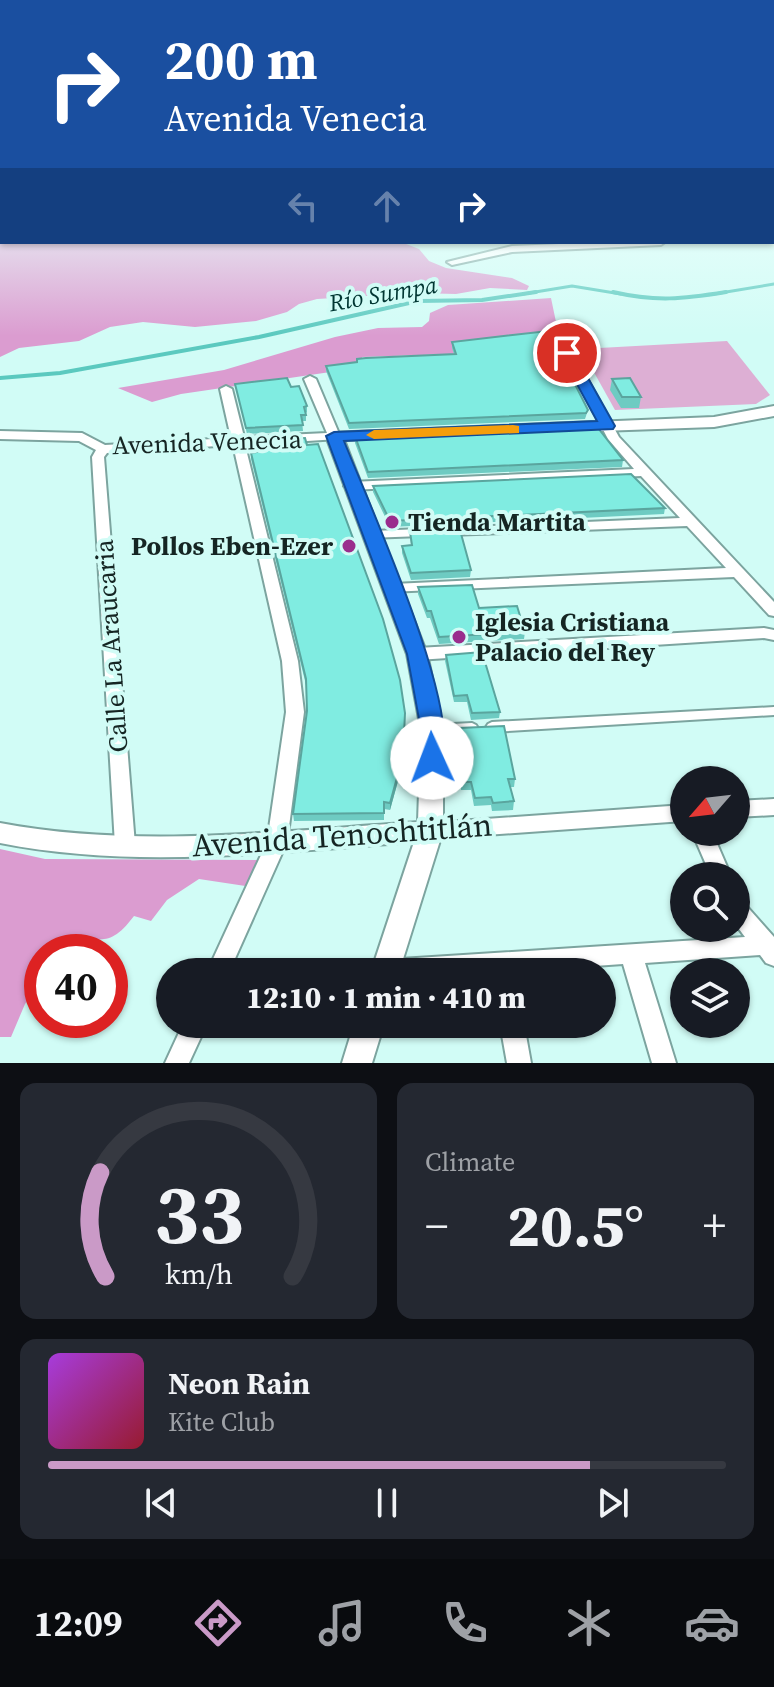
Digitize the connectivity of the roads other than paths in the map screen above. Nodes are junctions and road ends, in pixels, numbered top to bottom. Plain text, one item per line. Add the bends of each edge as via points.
1 (548, 244) edge
2 (452, 262) dead end
3 (564, 346) dead end
4 (310, 379) dead end
5 (226, 389) dead end
6 (774, 411) edge
7 (607, 426) junction
8 (0, 435) edge
9 (334, 436) junction
10 (239, 441) junction
11 (103, 449) junction
12 (645, 472) junction
13 (351, 486) junction
14 (692, 522) junction
15 (373, 535) junction
16 (738, 572) junction
17 (393, 589) junction
18 (774, 611) edge
19 (774, 635) edge
20 (417, 654) junction
21 (774, 711) edge
22 (432, 730) junction
23 (774, 807) edge
24 (750, 808) edge
25 (670, 814) edge
26 (430, 831) junction
27 (0, 833) edge
28 (277, 842) junction
29 (125, 845) junction
30 (750, 925) edge
31 (771, 950) edge
32 (631, 954) junction
33 (224, 958) edge
34 (389, 958) edge
35 (591, 958) edge
36 (189, 1038) edge
37 (365, 1038) edge
38 (515, 1038) edge
39 (177, 1063) edge
40 (357, 1063) edge
41 (519, 1063) edge
42 (664, 1063) edge

1 - 2 street
3 - 7 street
4 - 9 street
5 - 10 street
6 - 7 street, Avenida Venecia via 714,422
7 - 9 street, Avenida Venecia
7 - 12 street
8 - 11 street, Avenida Venecia via 72,435
9 - 10 street, Avenida Venecia
9 - 13 street
10 - 11 street, Avenida Venecia
10 - 28 street via 290,661 295,712
11 - 29 street, Calle La Araucaria via 98,457
12 - 13 street
12 - 14 street
13 - 15 street
14 - 15 street
14 - 16 street
15 - 17 street
16 - 17 street
16 - 18 street
17 - 20 street
19 - 20 street
20 - 22 street
21 - 22 street
22 - 26 street
23 - 24 street
25 - 26 street, Avenida Tenochtitlán
26 - 28 street, Avenida Tenochtitlán
26 - 34 street
27 - 29 street, Avenida Tenochtitlán via 57,844
28 - 29 street, Avenida Tenochtitlán
28 - 33 street
30 - 31 street
31 - 32 street
32 - 35 street
32 - 42 street
36 - 39 street
37 - 40 street
38 - 41 street

